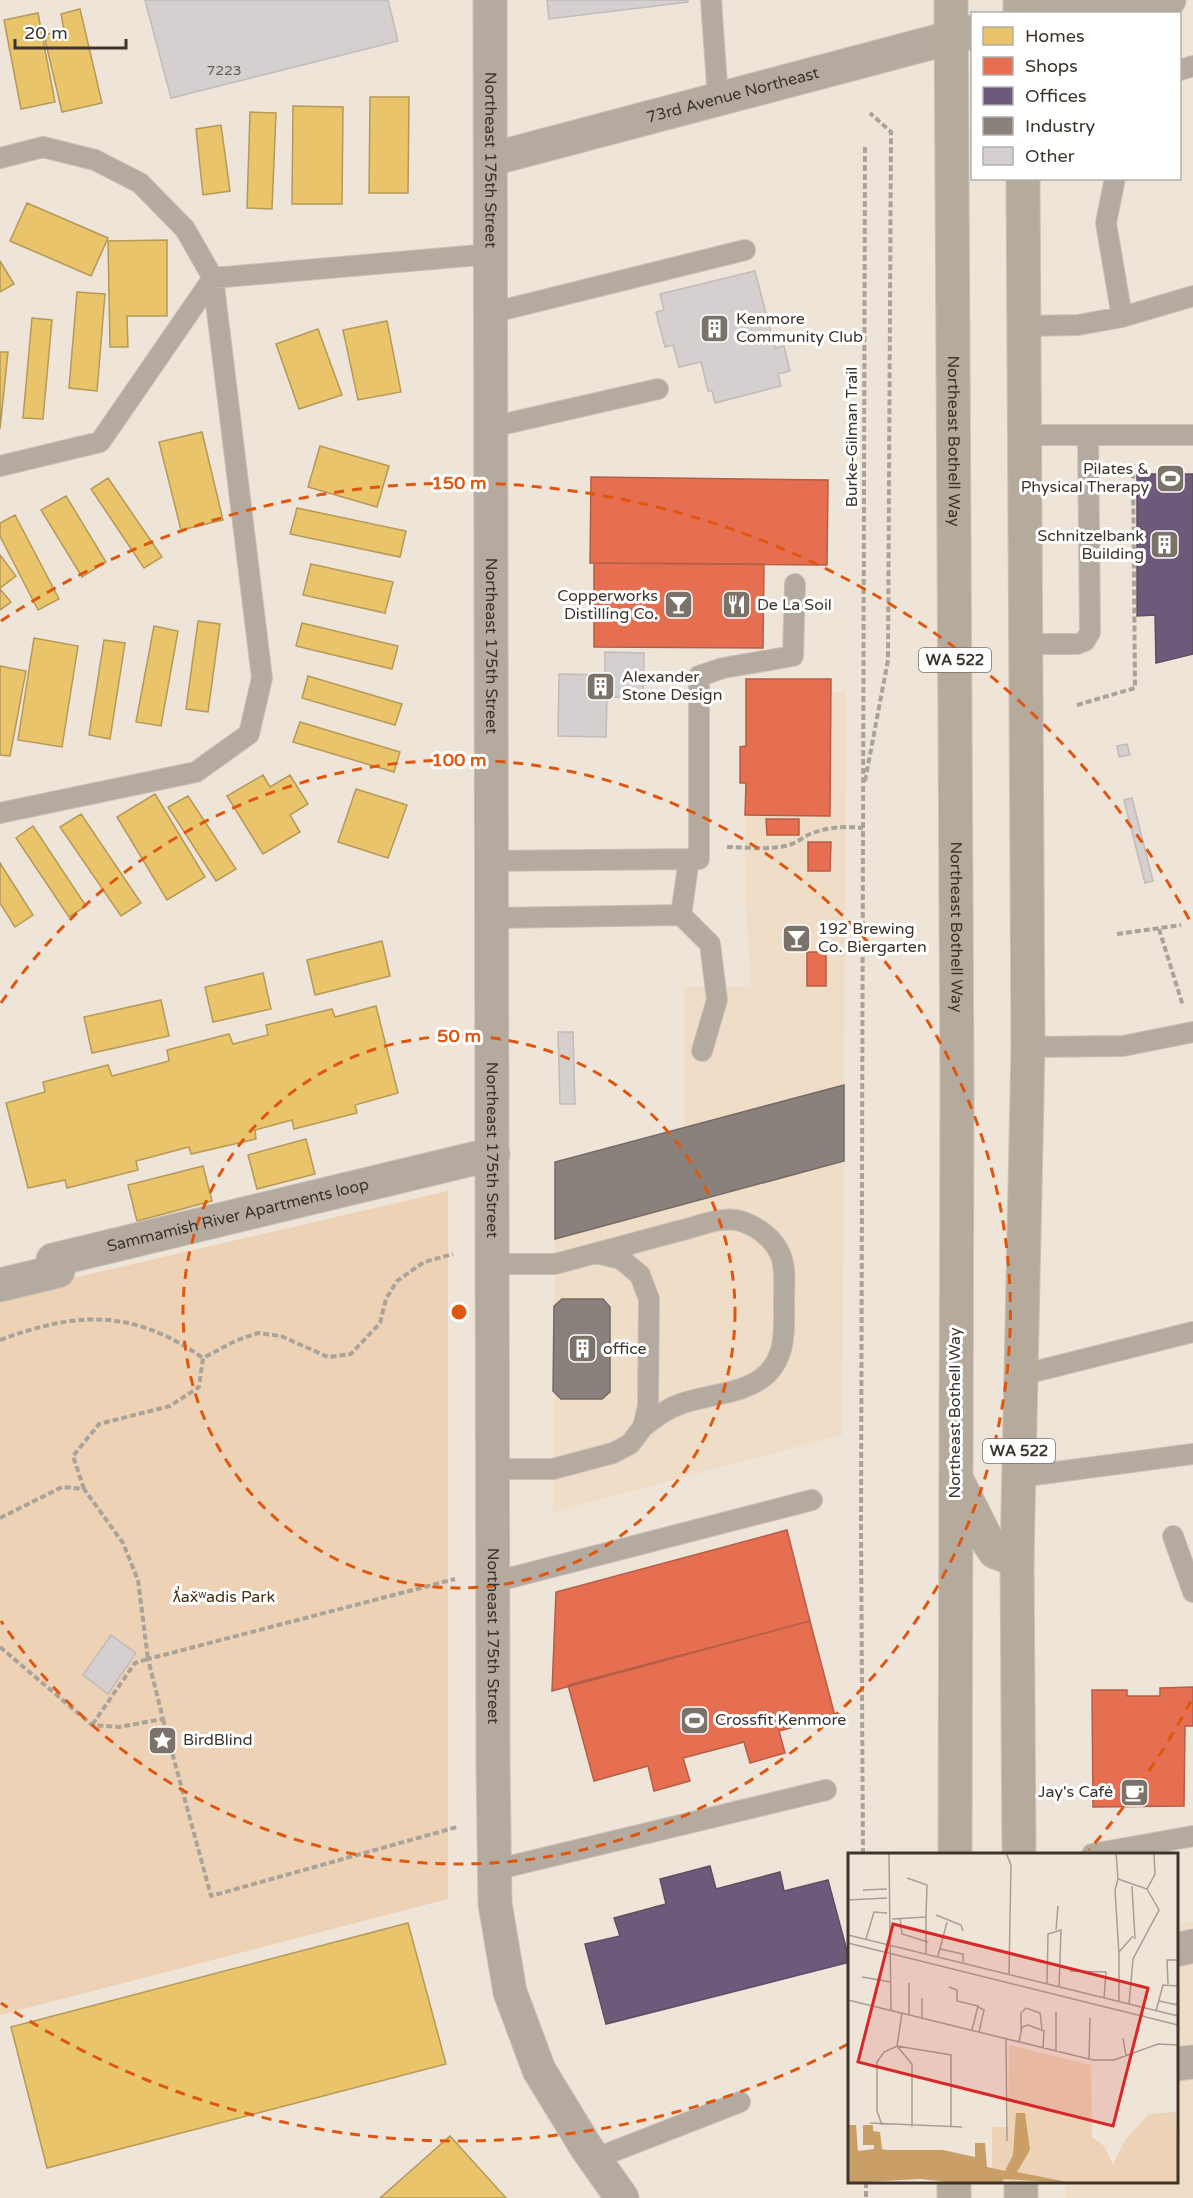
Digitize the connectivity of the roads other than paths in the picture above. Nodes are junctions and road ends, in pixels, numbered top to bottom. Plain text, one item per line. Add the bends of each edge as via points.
1 (490, 0) edge
2 (711, 0) edge
3 (951, 0) edge
4 (1092, 0) edge
5 (1169, 0) edge
6 (1050, 12) edge
7 (1117, 12) edge
8 (1123, 12) edge
9 (962, 35) edge
10 (718, 99) junction
11 (0, 158) edge
12 (492, 159) junction
13 (1023, 180) edge
14 (1115, 180) edge
15 (745, 250) dead end
16 (491, 254) junction
17 (213, 278) junction
18 (1192, 299) edge
19 (491, 313) junction
20 (1122, 317) junction
21 (1023, 326) junction
22 (658, 390) dead end
23 (491, 427) junction
24 (1024, 435) junction
25 (1088, 435) junction
26 (1193, 435) edge
27 (0, 466) edge
28 (795, 584) dead end
29 (1026, 644) junction
30 (0, 813) edge
31 (694, 853) junction
32 (492, 861) junction
33 (681, 915) junction
34 (493, 918) junction
35 (1193, 1032) edge
36 (1028, 1047) junction
37 (702, 1051) dead end
38 (493, 1154) junction
39 (596, 1253) junction
40 (493, 1264) junction
41 (0, 1285) edge
42 (1193, 1332) edge
43 (1021, 1375) junction
44 (644, 1427) junction
45 (1193, 1454) edge
46 (494, 1469) junction
47 (955, 1475) junction
48 (1018, 1477) junction
49 (812, 1500) dead end
50 (1173, 1536) dead end
51 (1017, 1560) junction
52 (494, 1582) junction
53 (1193, 1592) edge
54 (826, 1790) dead end
55 (1193, 1836) edge
56 (955, 1853) edge
57 (1019, 1853) edge
58 (1098, 1853) edge
59 (494, 1870) junction
60 (1193, 1946) edge
61 (1178, 1950) edge
62 (1193, 2062) edge
63 (1178, 2064) edge
64 (740, 2102) dead end
65 (594, 2159) junction
66 (622, 2198) edge

1 - 12 street, Northeast 175th Street
2 - 10 lane
3 - 9 main road, Northeast Bothell Way / WA 522
4 - 6 street
4 - 7 street
5 - 8 street
9 - 10 street, 73rd Avenue Northeast
9 - 47 main road, Northeast Bothell Way / WA 522
10 - 12 street, 73rd Avenue Northeast
11 - 17 lane via 43,147 95,160 140,183 185,229
12 - 16 street, Northeast 175th Street
13 - 21 main road, WA 522
14 - 20 lane via 1106,223
15 - 19 lane
16 - 17 lane
16 - 19 street, Northeast 175th Street
17 - 27 lane via 100,442
17 - 30 lane via 262,678 249,734 196,772
18 - 20 lane
19 - 23 street, Northeast 175th Street
20 - 21 lane via 1078,325
21 - 24 main road, WA 522
22 - 23 lane
23 - 32 street, Northeast 175th Street
24 - 25 lane
24 - 29 main road, WA 522
25 - 26 lane
25 - 29 lane via 1090,632 1085,641 1077,644
28 - 31 lane via 793,656 699,676
29 - 36 main road, WA 522
31 - 32 lane
31 - 33 lane
32 - 34 street, Northeast 175th Street
33 - 34 lane
33 - 37 lane via 710,944 717,1000
34 - 38 street, Northeast 175th Street
35 - 36 lane via 1123,1046
36 - 43 main road, WA 522
38 - 40 street, Northeast 175th Street
38 - 41 street, Sammamish River Apartments loop via 53,1260 58,1271
39 - 40 lane via 555,1264
39 - 44 lane via 621,1259 640,1275 649,1299 648,1406
39 - 44 lane via 735,1220 754,1226 770,1239 780,1256 784,1276 783,1341 777,1362 756,1382 675,1406
40 - 46 street, Northeast 175th Street
42 - 43 lane
43 - 48 main road, WA 522
44 - 46 lane via 630,1444 613,1453 553,1469
45 - 48 lane
46 - 52 street, Northeast 175th Street
47 - 51 main road via 995,1552
47 - 56 main road, Northeast Bothell Way / WA 522
48 - 51 main road, WA 522
49 - 52 lane
50 - 53 lane
51 - 57 main road, WA 522
52 - 59 street, Northeast 175th Street
54 - 59 lane
55 - 58 lane
59 - 65 street, Northeast 175th Street via 495,1904 510,1992 539,2070
60 - 61 street
62 - 63 street
64 - 65 lane
65 - 66 street, Northeast 175th Street

